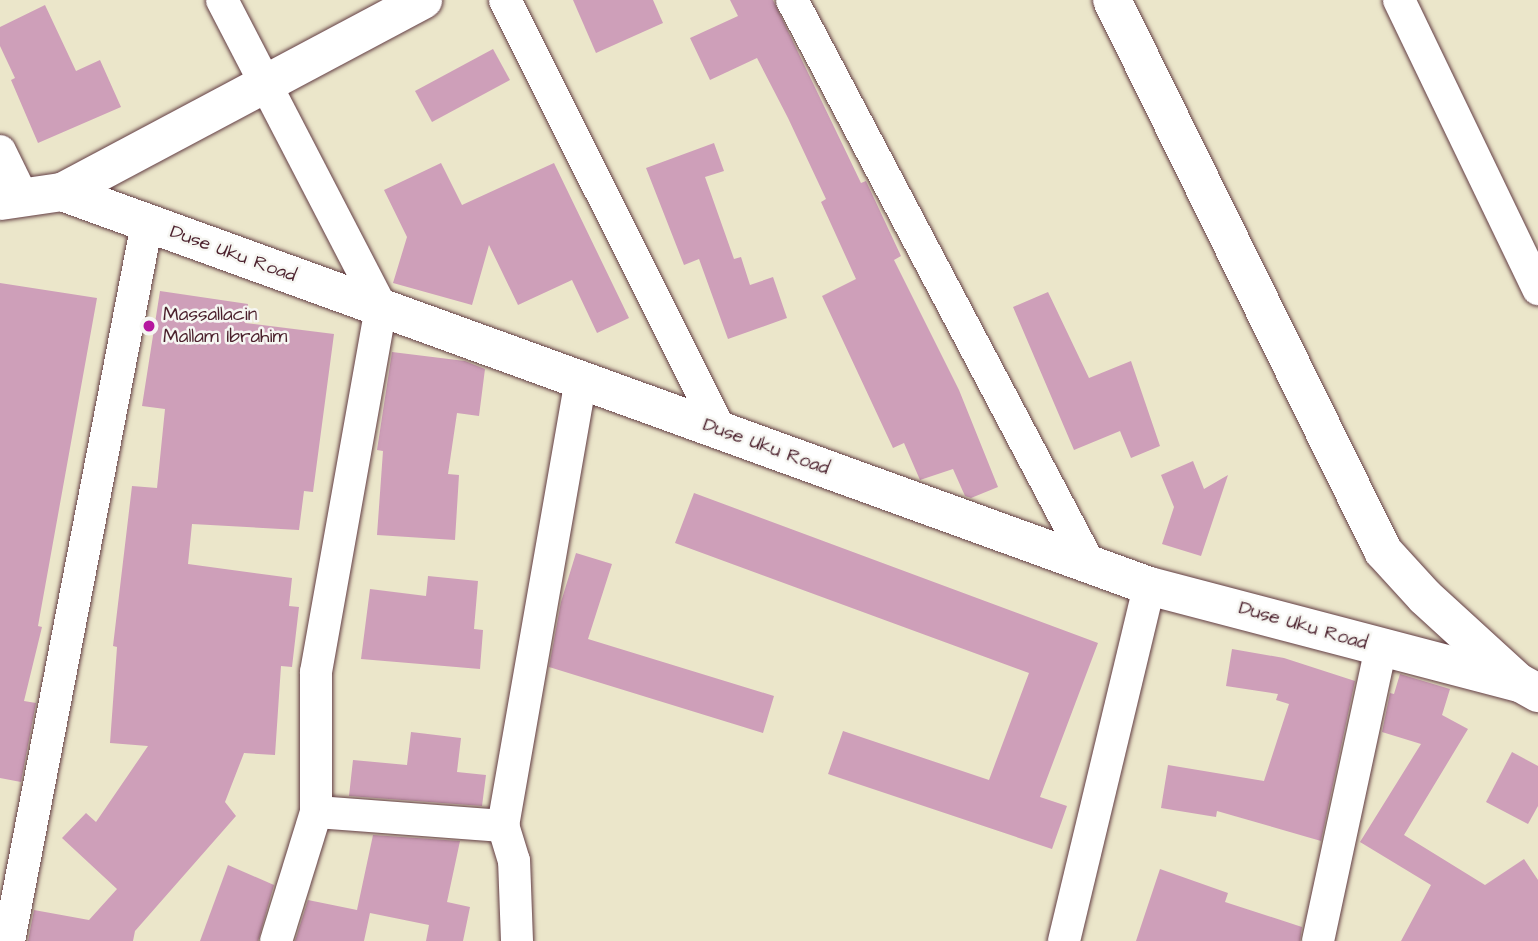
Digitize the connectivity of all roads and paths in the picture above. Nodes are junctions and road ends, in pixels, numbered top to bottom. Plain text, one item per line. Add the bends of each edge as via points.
1 (222, 0) edge
2 (423, 0) edge
3 (505, 0) edge
4 (792, 0) edge
5 (1112, 0) edge
6 (1399, 0) edge
7 (262, 83) junction
8 (0, 151) edge
9 (62, 192) junction
10 (11, 198) edge
11 (147, 223) junction
12 (1538, 289) edge
13 (381, 307) junction
14 (581, 380) junction
15 (721, 431) junction
16 (1090, 565) junction
17 (1149, 586) junction
18 (1381, 648) junction
19 (1529, 688) edge
20 (316, 812) junction
21 (503, 826) junction
22 (9, 941) edge
23 (276, 941) edge
24 (517, 941) edge
25 (1064, 941) edge
26 (1318, 941) edge

1 - 7 street
2 - 7 street
3 - 15 street
4 - 16 street
5 - 19 street via 1384,551 1425,597
6 - 12 street
7 - 9 street
7 - 13 street
8 - 10 street
9 - 10 street, Duse Uku Road
9 - 11 street, Duse Uku Road
11 - 13 street, Duse Uku Road
11 - 22 street
13 - 14 street, Duse Uku Road
13 - 20 street via 316,672
14 - 15 street, Duse Uku Road
14 - 21 street
15 - 16 street, Duse Uku Road
16 - 17 street, Duse Uku Road
17 - 18 street, Duse Uku Road
17 - 25 street
18 - 19 street, Duse Uku Road
18 - 26 street
20 - 21 street
20 - 23 street
21 - 24 street via 514,861

